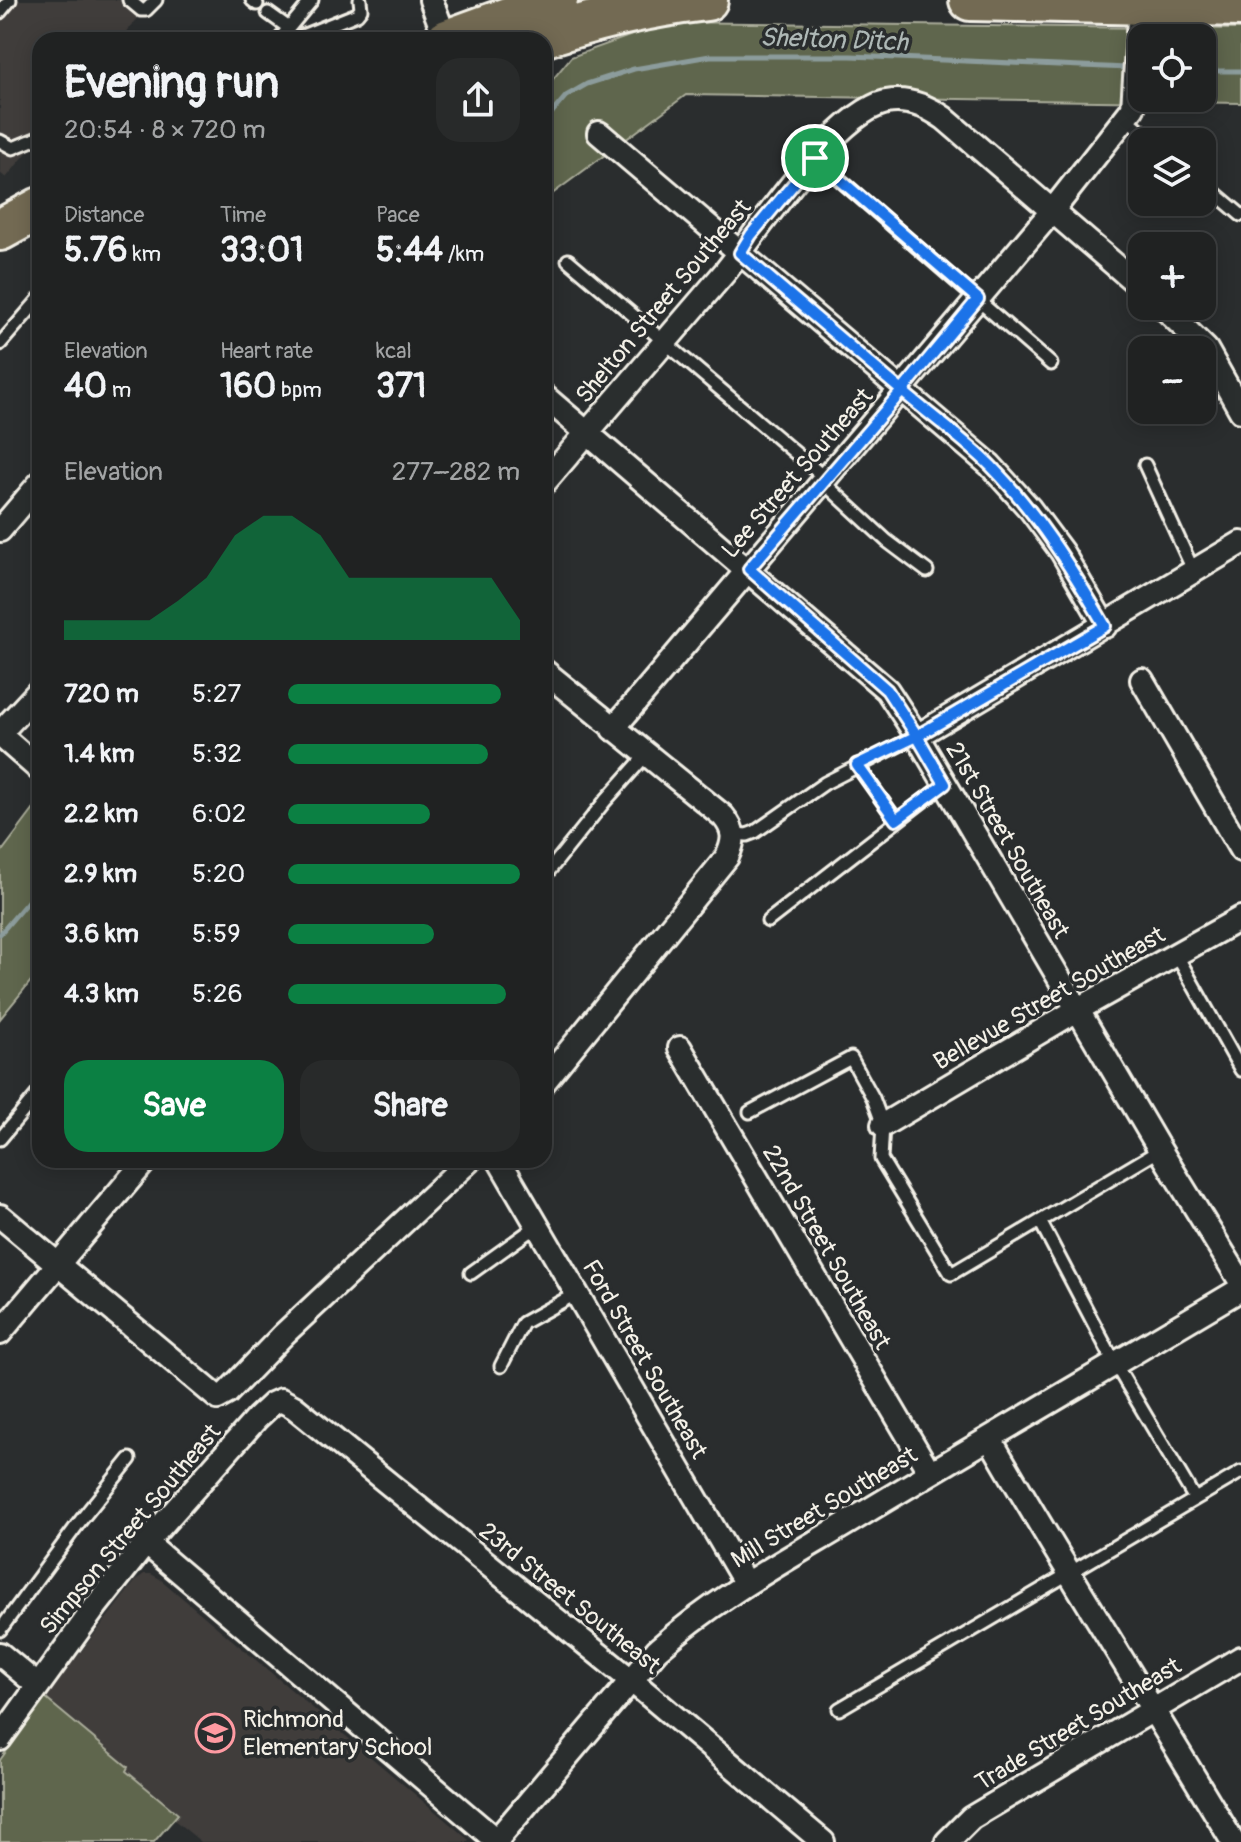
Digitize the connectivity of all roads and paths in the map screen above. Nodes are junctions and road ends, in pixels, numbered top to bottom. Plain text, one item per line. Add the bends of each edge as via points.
1 (10, 0) edge
2 (129, 0) edge
3 (156, 0) edge
4 (312, 0) edge
5 (360, 0) edge
6 (431, 0) edge
7 (557, 0) edge
8 (707, 0) edge
9 (970, 0) edge
10 (1241, 6) edge
11 (0, 12) edge
12 (268, 13) dead end
13 (1139, 18) junction
14 (1138, 24) edge
15 (288, 32) edge
16 (291, 32) edge
17 (297, 32) edge
18 (443, 32) edge
19 (468, 32) edge
20 (552, 34) edge
21 (1128, 112) edge
22 (1132, 112) edge
23 (1144, 128) edge
24 (599, 133) dead end
25 (32, 140) edge
26 (0, 141) edge
27 (815, 158) junction
28 (1216, 194) edge
29 (1053, 210) junction
30 (32, 212) edge
31 (1241, 215) edge
32 (0, 230) edge
33 (32, 233) edge
34 (0, 239) edge
35 (740, 253) junction
36 (568, 260) dead end
37 (1128, 276) edge
38 (978, 299) junction
39 (32, 307) edge
40 (1176, 320) edge
41 (663, 343) junction
42 (0, 344) edge
43 (1051, 364) dead end
44 (902, 391) junction
45 (552, 403) edge
46 (1241, 411) edge
47 (588, 432) junction
48 (1145, 465) dead end
49 (552, 474) edge
50 (824, 481) junction
51 (32, 492) edge
52 (0, 530) edge
53 (1241, 543) edge
54 (749, 569) junction
55 (927, 571) dead end
56 (1194, 572) junction
57 (1105, 626) junction
58 (1142, 680) dead end
59 (552, 684) edge
60 (32, 699) edge
61 (613, 729) junction
62 (0, 734) edge
63 (917, 736) junction
64 (646, 755) junction
65 (32, 763) edge
66 (857, 765) junction
67 (945, 784) junction
68 (896, 820) junction
69 (734, 834) junction
70 (1241, 850) edge
71 (552, 867) edge
72 (1241, 918) edge
73 (768, 921) dead end
74 (1176, 954) junction
75 (1077, 1010) junction
76 (680, 1048) dead end
77 (1241, 1070) edge
78 (552, 1072) edge
79 (32, 1101) edge
80 (750, 1112) dead end
81 (883, 1125) junction
82 (0, 1139) edge
83 (1160, 1150) junction
84 (139, 1168) edge
85 (461, 1168) edge
86 (504, 1168) edge
87 (0, 1216) edge
88 (1040, 1221) junction
89 (538, 1225) junction
90 (58, 1264) junction
91 (471, 1273) dead end
92 (1241, 1282) edge
93 (1241, 1289) edge
94 (577, 1293) junction
95 (0, 1333) edge
96 (1115, 1364) junction
97 (501, 1366) dead end
98 (281, 1400) joint
99 (990, 1439) junction
100 (130, 1459) dead end
101 (1241, 1472) edge
102 (930, 1473) junction
103 (1195, 1499) junction
104 (146, 1543) junction
105 (1068, 1574) junction
106 (746, 1584) junction
107 (0, 1630) edge
108 (1241, 1658) edge
109 (2, 1661) edge
110 (632, 1681) junction
111 (37, 1685) junction
112 (839, 1709) dead end
113 (1154, 1709) junction
114 (0, 1739) edge
115 (497, 1842) edge
116 (823, 1842) edge
117 (947, 1842) edge
118 (1233, 1842) edge

1 - 11 lane
2 - 3 lane via 146,10
4 - 16 lane
5 - 17 lane via 357,14
6 - 18 street
7 - 19 highway
8 - 20 highway via 654,6
9 - 13 highway
10 - 13 highway
12 - 15 lane
13 - 14 street
21 - 29 street, Lee Street Southeast
22 - 23 lane
24 - 35 street
25 - 26 lane via 13,148
27 - 29 street, Shelton Street Southeast via 863,111 905,101 944,118
27 - 35 street, Shelton Street Southeast
27 - 38 lane
28 - 31 lane
29 - 37 street, Shelton Street Southeast
29 - 38 street, Lee Street Southeast
30 - 32 highway
33 - 34 highway
35 - 41 street, Shelton Street Southeast
35 - 44 street
36 - 41 lane
38 - 43 lane
38 - 44 street, Lee Street Southeast
39 - 42 lane
40 - 46 street via 1206,349
41 - 47 street, Shelton Street Southeast
41 - 50 lane
44 - 50 street, Lee Street Southeast
44 - 57 street via 990,465 1030,509
45 - 47 street, 21st Street Southeast
47 - 49 street, Shelton Street Southeast
47 - 54 street, 21st Street Southeast
48 - 56 lane
50 - 54 street, Lee Street Southeast
50 - 55 lane
51 - 52 street
53 - 56 street
54 - 61 street, Lee Street Southeast
54 - 63 street, 21st Street Southeast via 887,690
56 - 57 street
57 - 63 street
58 - 70 street
59 - 61 street
60 - 62 street
61 - 64 street
62 - 65 street
63 - 66 lane
63 - 67 street, 21st Street Southeast
64 - 69 street via 723,816
64 - 71 lane
66 - 68 lane
66 - 69 lane via 755,832
67 - 68 lane
67 - 75 street, 21st Street Southeast
68 - 73 lane
69 - 78 street via 727,857
72 - 74 street, Bellevue Street Southeast
74 - 75 street, Bellevue Street Southeast
74 - 77 lane
75 - 81 street, Bellevue Street Southeast
75 - 83 street, 21st Street Southeast
76 - 102 street, 22nd Street Southeast
79 - 82 lane
80 - 81 lane via 851,1058
81 - 88 lane via 881,1159 951,1274
83 - 88 lane
83 - 92 street, 21st Street Southeast
84 - 90 street
85 - 90 street, Simpson Street Southeast via 218,1398
86 - 89 street, Ford Street Southeast
87 - 90 street
88 - 96 lane
89 - 91 lane
89 - 94 street, Ford Street Southeast
90 - 95 street
93 - 96 street, Mill Street Southeast
94 - 97 lane via 523,1323
94 - 106 street, Ford Street Southeast
96 - 99 street, Mill Street Southeast
96 - 103 lane
98 - 104 street, Simpson Street Southeast via 257,1418
98 - 110 street, 23rd Street Southeast
99 - 102 street, Mill Street Southeast
99 - 105 street
100 - 107 lane
101 - 103 lane
102 - 106 street, Mill Street Southeast
103 - 105 lane
104 - 111 street, Simpson Street Southeast
104 - 115 street
105 - 112 lane
105 - 113 street
106 - 110 street, Mill Street Southeast via 687,1624
108 - 113 street, Trade Street Southeast
109 - 111 street
110 - 115 street, Mill Street Southeast
110 - 116 street, 23rd Street Southeast
111 - 114 street, Simpson Street Southeast
113 - 117 street, Trade Street Southeast via 971,1818
113 - 118 street

